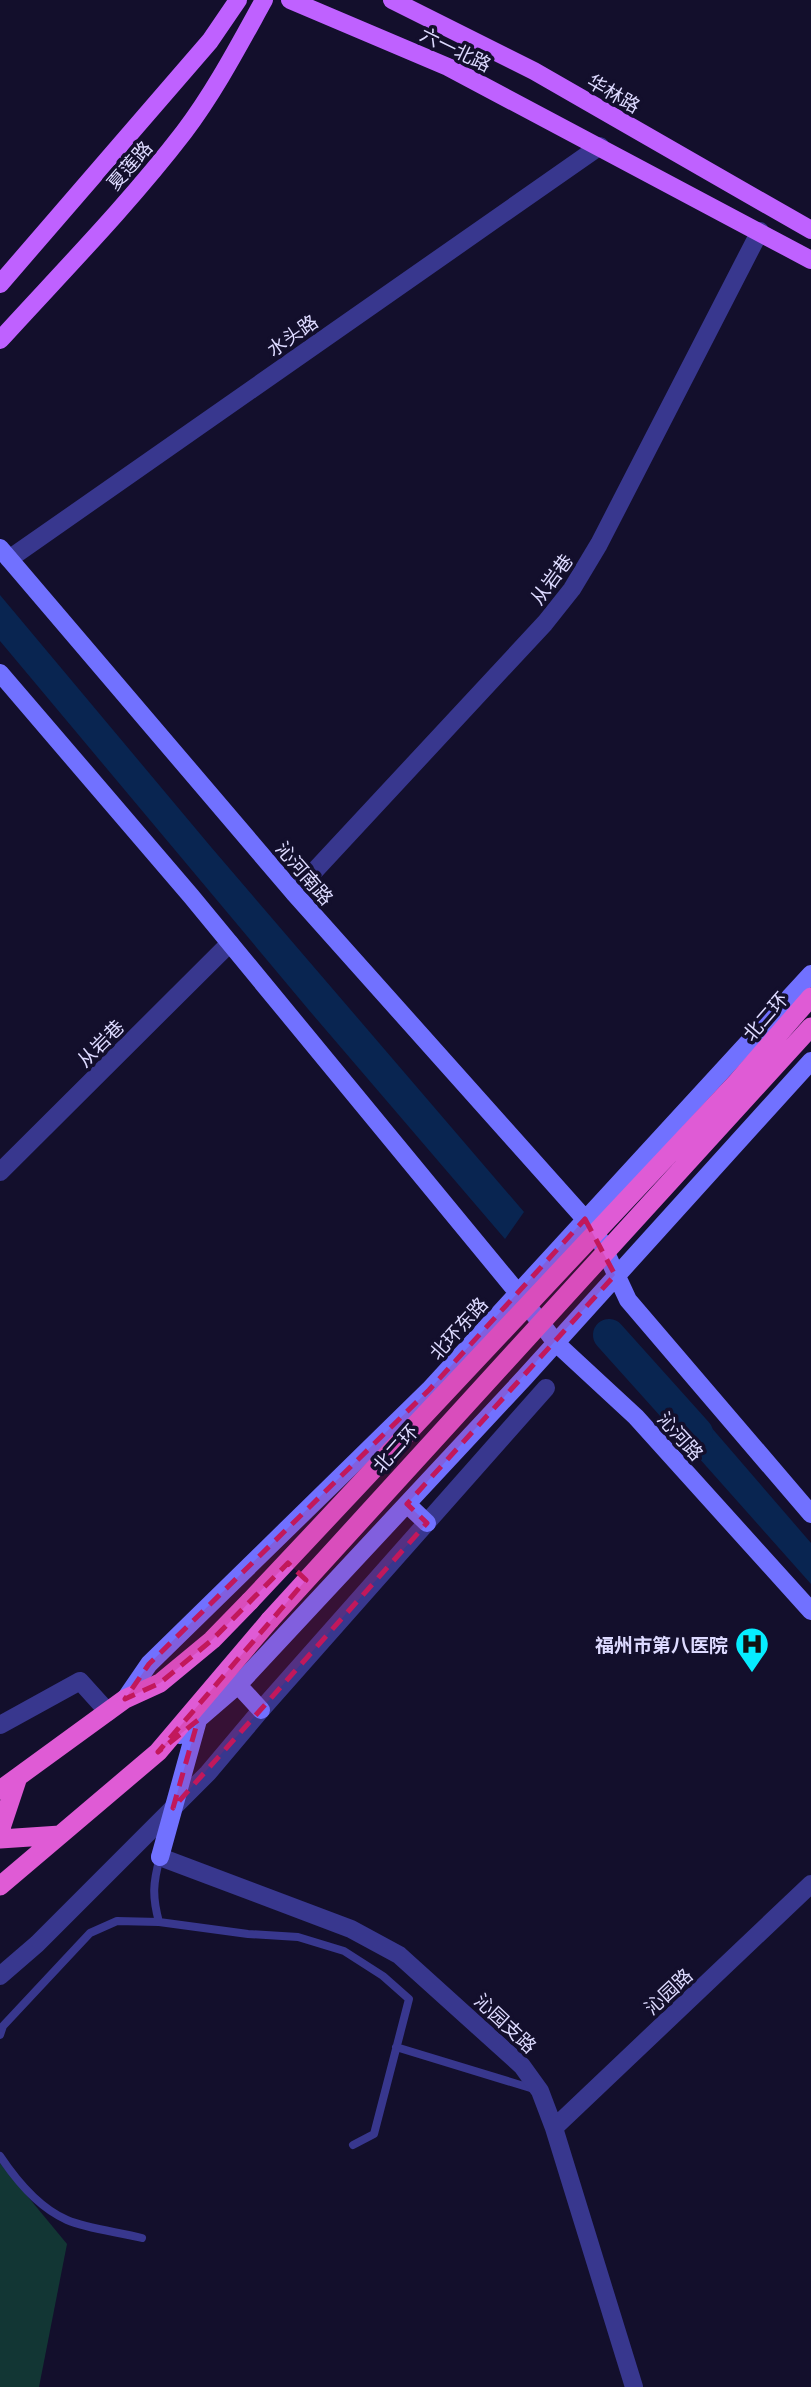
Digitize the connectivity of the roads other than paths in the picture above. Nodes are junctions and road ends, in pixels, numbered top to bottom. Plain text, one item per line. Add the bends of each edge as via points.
1 (237, 0) edge
2 (264, 0) edge
3 (290, 0) edge
4 (392, 0) edge
5 (600, 146) junction
6 (811, 230) edge
7 (760, 232) junction
8 (811, 260) edge
9 (0, 284) edge
10 (0, 340) edge
11 (4, 554) edge
12 (0, 673) edge
13 (294, 893) junction
14 (230, 943) junction
15 (811, 974) edge
16 (811, 998) edge
17 (811, 1027) edge
18 (811, 1060) edge
19 (0, 1172) edge
20 (584, 1219) junction
21 (615, 1275) junction
22 (518, 1293) junction
23 (556, 1343) junction
24 (545, 1388) dead end
25 (407, 1504) junction
26 (809, 1508) edge
27 (427, 1523) junction
28 (811, 1611) edge
29 (238, 1685) junction
30 (125, 1699) junction
31 (261, 1710) junction
32 (108, 1712) junction
33 (198, 1720) junction
34 (0, 1725) edge
35 (158, 1752) junction
36 (18, 1777) junction
37 (0, 1790) edge
38 (173, 1808) junction
39 (0, 1831) edge
40 (60, 1835) junction
41 (0, 1839) edge
42 (160, 1857) junction
43 (811, 1884) edge
44 (0, 1886) edge
45 (159, 1922) junction
46 (0, 1976) edge
47 (0, 2035) edge
48 (396, 2047) junction
49 (540, 2091) junction
50 (554, 2128) junction
51 (353, 2145) dead end
52 (0, 2156) edge
53 (142, 2238) dead end
54 (634, 2387) edge

1 - 9 main road, 夏莲路 via 210,41
2 - 10 main road, 夏莲路 via 185,131
3 - 5 main road, 六一北路 via 447,67
4 - 6 main road, 华林路 via 534,71
5 - 7 main road
5 - 11 street, 水头路
7 - 8 main road
7 - 13 street, 从岩巷 via 572,589
11 - 13 main road, 沁河南路
12 - 14 main road
13 - 20 main road, 沁河南路
14 - 19 street, 从岩巷
14 - 22 main road
15 - 20 main road, 北环东路
16 - 30 highway, 北二环, bridge via 690,1134 212,1640 160,1683
17 - 35 highway, 北二环, bridge via 270,1620
18 - 21 main road
20 - 21 main road via 600,1240
20 - 22 main road, 北环东路
21 - 23 main road
21 - 26 main road via 628,1300
22 - 23 main road, 沁河路
22 - 30 main road, 北环东路 via 429,1390 149,1664
23 - 25 main road
23 - 28 main road, 沁河路 via 636,1417
24 - 27 street
25 - 27 main road
25 - 29 main road
27 - 31 street
29 - 31 main road
29 - 33 main road
30 - 32 highway, 北二环
31 - 38 street
32 - 34 street via 80,1681
32 - 36 highway, 北二环
33 - 35 main road
33 - 38 main road
35 - 40 highway, 北二环
36 - 37 highway, 北二环
36 - 39 highway
38 - 42 main road
38 - 46 street
40 - 41 highway
40 - 44 highway, 北二环
42 - 45 lane via 152,1897
42 - 49 street, 沁园支路 via 351,1930 399,1955 522,2066
43 - 50 street, 沁园路
45 - 47 lane via 117,1921 89,1933 3,2026
45 - 48 lane via 298,1937 344,1951 409,1999
48 - 49 lane
48 - 51 lane via 374,2134
49 - 50 street, 沁园支路
50 - 54 street, 沁园支路
52 - 53 lane via 36,2199 66,2220

